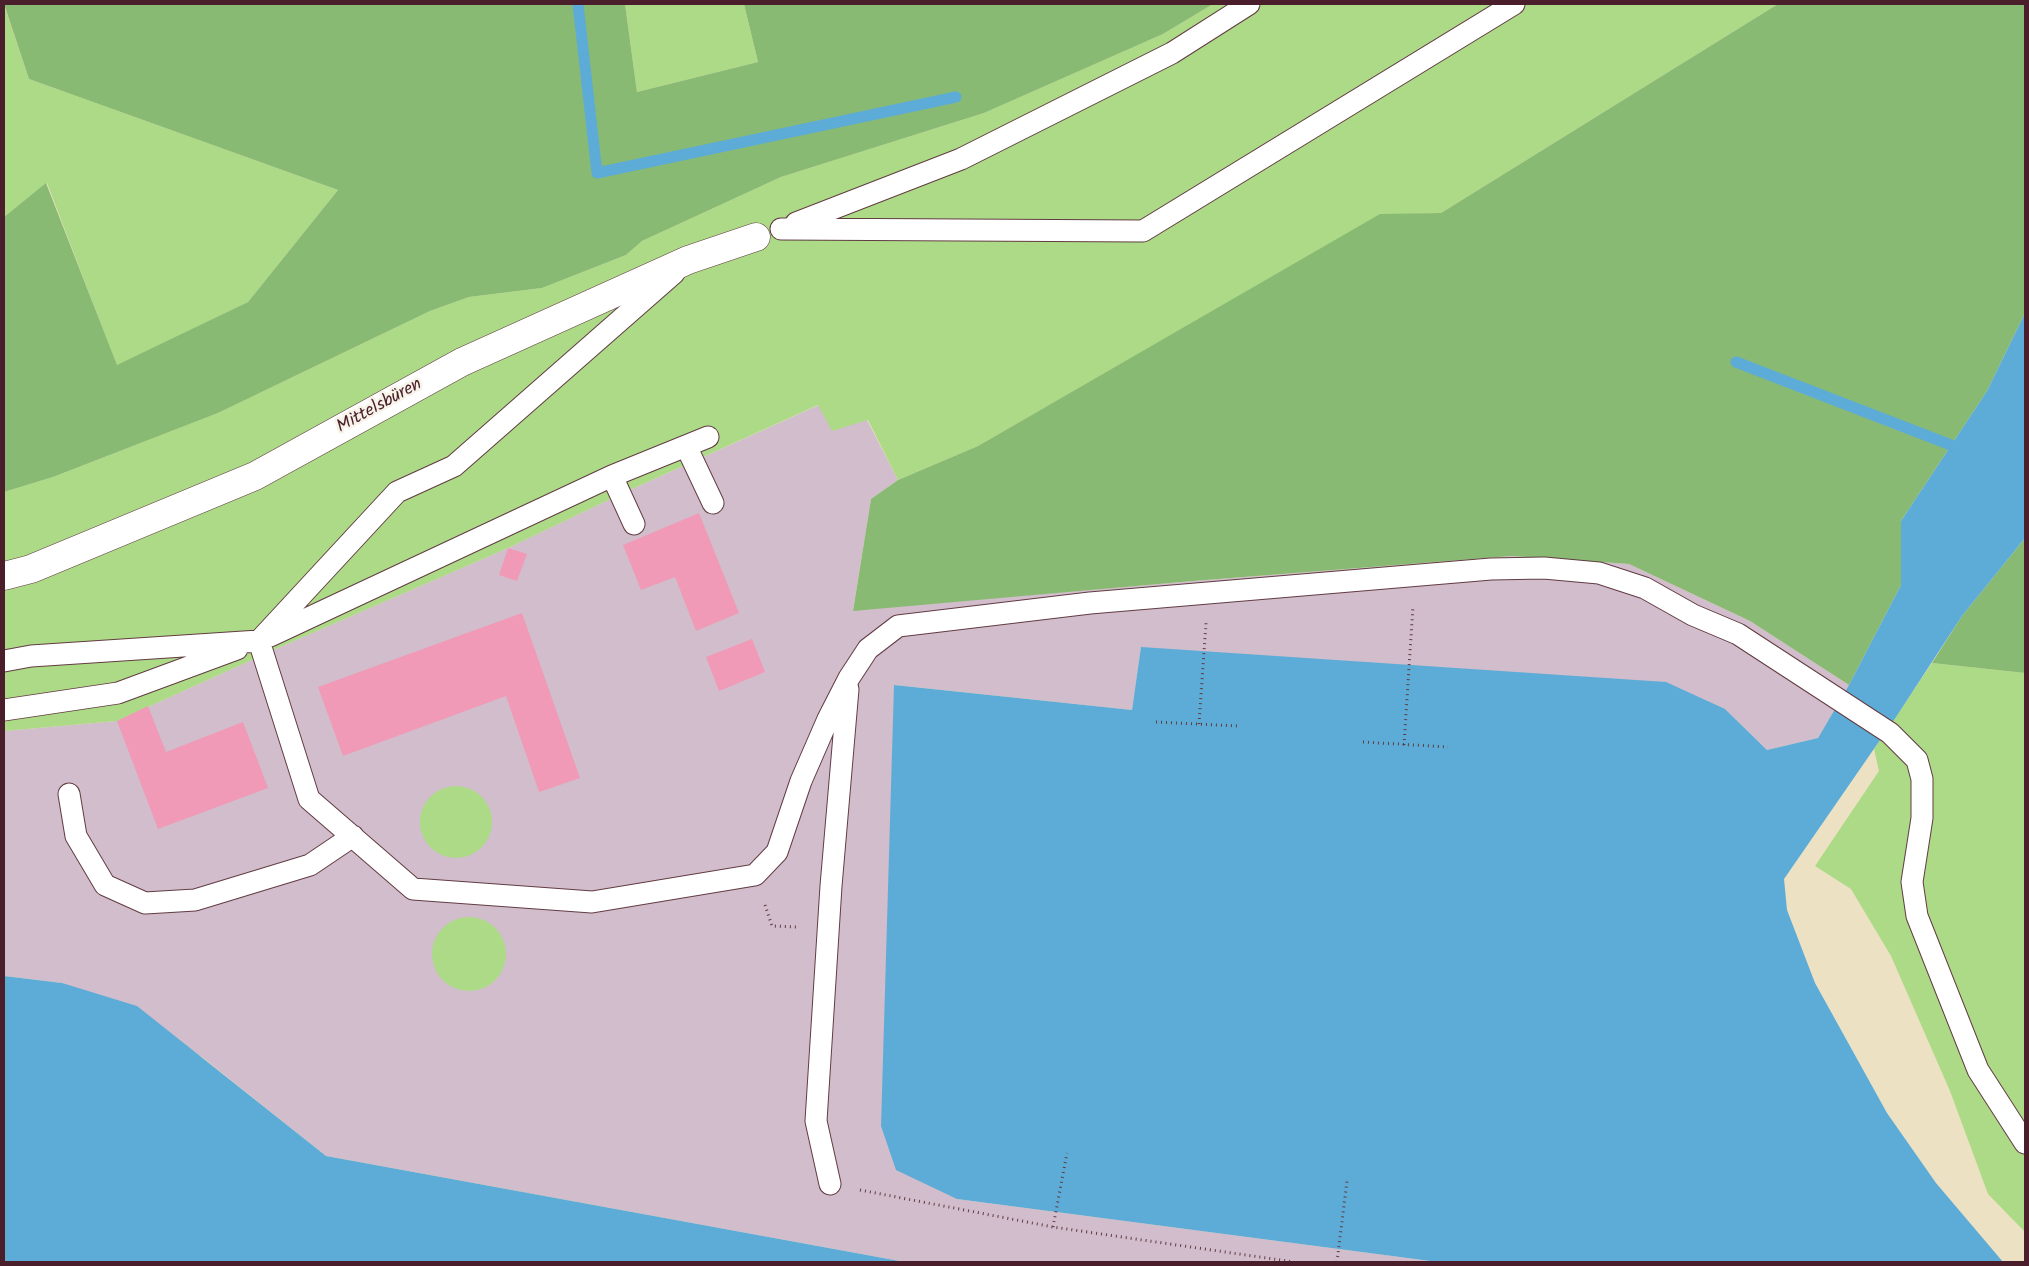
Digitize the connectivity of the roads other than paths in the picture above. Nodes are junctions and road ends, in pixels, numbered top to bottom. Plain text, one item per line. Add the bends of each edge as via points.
1 (1249, 4) edge
2 (1514, 4) edge
3 (781, 228) junction
4 (756, 237) joint
5 (688, 260) junction
6 (708, 437) dead end
7 (686, 446) junction
8 (612, 476) junction
9 (713, 502) dead end
10 (634, 524) dead end
11 (4, 576) edge
12 (259, 642) junction
13 (4, 661) edge
14 (849, 678) junction
15 (4, 710) edge
16 (69, 794) dead end
17 (353, 836) junction
18 (2025, 1143) edge
19 (830, 1184) road end

1 - 3 lane via 1172,53 961,159
2 - 3 lane via 1143,231
3 - 4 lane
4 - 5 street, Mittelsbüren
5 - 11 street, Mittelsbüren via 462,362 254,476 31,570
5 - 12 lane via 454,466 398,492
6 - 7 lane
7 - 8 lane
7 - 9 lane
8 - 10 lane
8 - 12 lane
12 - 13 lane via 31,656
12 - 15 lane via 118,693
12 - 17 lane via 309,799
14 - 17 lane via 801,781 777,852 755,875 592,902 413,889
14 - 18 lane via 868,649 898,626 1090,603 1491,569 1544,568 1599,573 1645,588 1693,615 1738,634 1890,733 1917,760 1922,779 1922,818 1912,882 1917,916 1978,1070
14 - 19 lane via 816,1121
16 - 17 lane via 76,836 105,885 145,903 195,900 310,864

